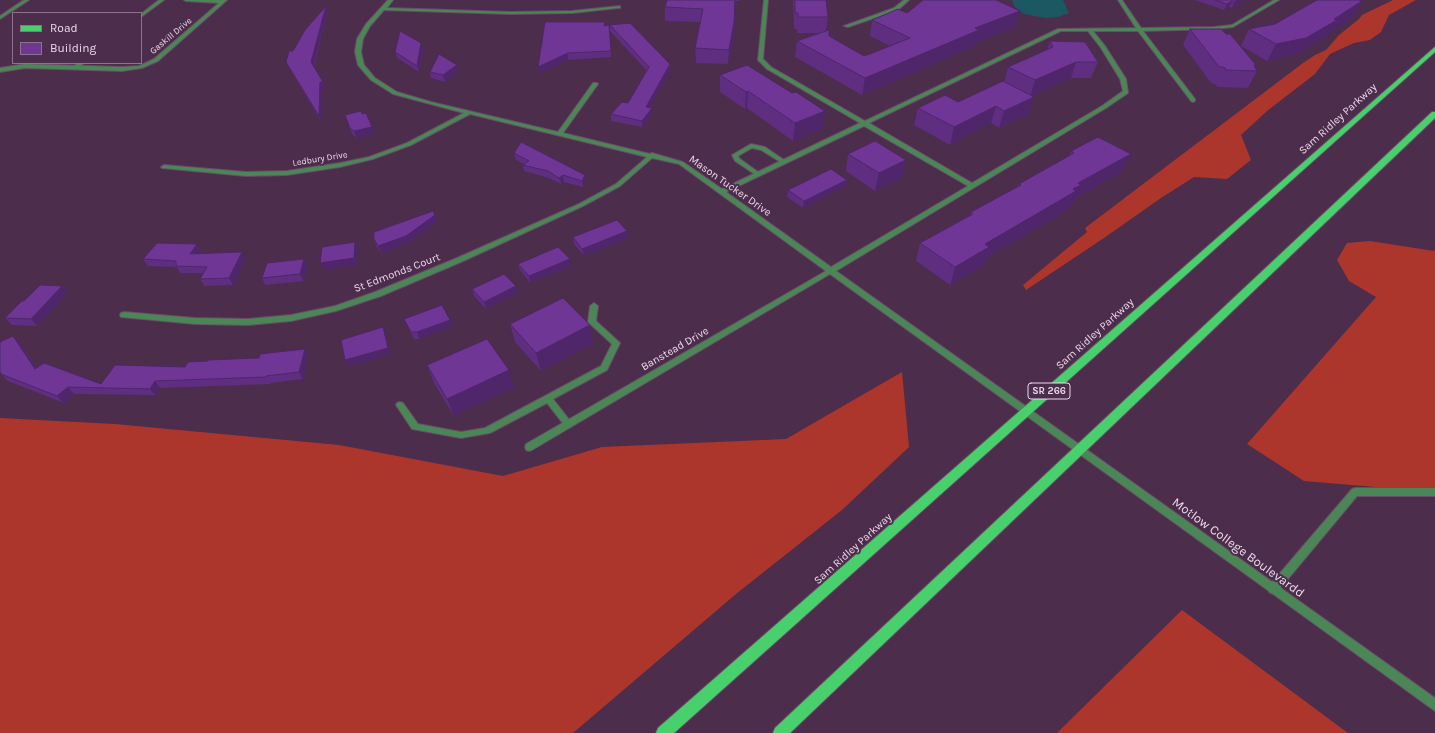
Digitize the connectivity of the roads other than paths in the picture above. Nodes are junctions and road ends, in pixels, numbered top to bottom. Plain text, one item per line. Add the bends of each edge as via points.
1 (28, 0) edge
2 (162, 0) edge
3 (186, 0) edge
4 (391, 0) edge
5 (766, 0) edge
6 (907, 0) edge
7 (1120, 0) edge
8 (1277, 0) edge
9 (224, 1) edge
10 (618, 8) dead end
11 (383, 9) junction
12 (142, 15) edge
13 (0, 18) edge
14 (846, 26) dead end
15 (1139, 29) junction
16 (1089, 30) junction
17 (1435, 49) edge
18 (80, 64) edge
19 (76, 67) junction
20 (0, 70) edge
21 (595, 84) dead end
22 (1193, 100) dead end
23 (468, 113) junction
24 (1435, 114) edge
25 (867, 123) junction
26 (560, 134) junction
27 (652, 155) junction
28 (784, 162) junction
29 (164, 167) dead end
30 (758, 174) junction
31 (973, 186) junction
32 (722, 192) junction
33 (832, 270) junction
34 (594, 306) dead end
35 (124, 315) dead end
36 (548, 398) junction
37 (400, 405) dead end
38 (1026, 412) junction
39 (568, 424) junction
40 (529, 447) dead end
41 (1078, 450) junction
42 (1435, 492) edge
43 (1273, 589) junction
44 (1435, 705) edge
45 (664, 733) edge
46 (780, 733) edge

1 - 13 street
2 - 12 street
3 - 9 street
4 - 11 street, Mason Tucker Drive
5 - 25 street via 760,59 769,68
6 - 14 street via 896,9
7 - 15 street
8 - 15 street via 1234,26
9 - 19 street, Gaskill Drive via 156,60 148,64 122,69
10 - 11 street via 510,13
11 - 23 street, Mason Tucker Drive via 368,25 360,39 358,52 361,65 373,79 395,93
15 - 16 street
15 - 22 street
16 - 25 street via 1060,30
16 - 31 street, Banstead Drive via 1123,79 1126,92
17 - 38 main road, Sam Ridley Parkway / SR 266
18 - 19 street
19 - 20 street, Gaskill Drive via 25,66
21 - 26 street
23 - 26 street, Mason Tucker Drive
23 - 29 street, Ledbury Drive via 409,144 340,166 287,173 253,174
24 - 41 main road
25 - 28 street
25 - 31 street
26 - 27 street, Mason Tucker Drive
27 - 32 street, Mason Tucker Drive via 681,163
27 - 35 street, St Edmonds Court via 618,185 581,205 459,260 378,294 336,308 291,318 248,322
28 - 30 street
28 - 30 street via 763,148 751,146 736,155 737,160
30 - 32 street
31 - 33 street, Banstead Drive
32 - 33 street, Mason Tucker Drive
33 - 38 street, Mason Tucker Drive
33 - 39 street, Banstead Drive
34 - 36 street via 592,322 616,343 604,368
36 - 37 street via 487,431 461,435 415,427
36 - 39 street
38 - 41 street, Motlow College Boulevardd
38 - 45 main road, Sam Ridley Parkway / SR 266
39 - 40 street, Banstead Drive
41 - 43 street, Motlow College Boulevardd
41 - 46 main road
42 - 43 street via 1355,492
43 - 44 street, Motlow College Boulevardd

